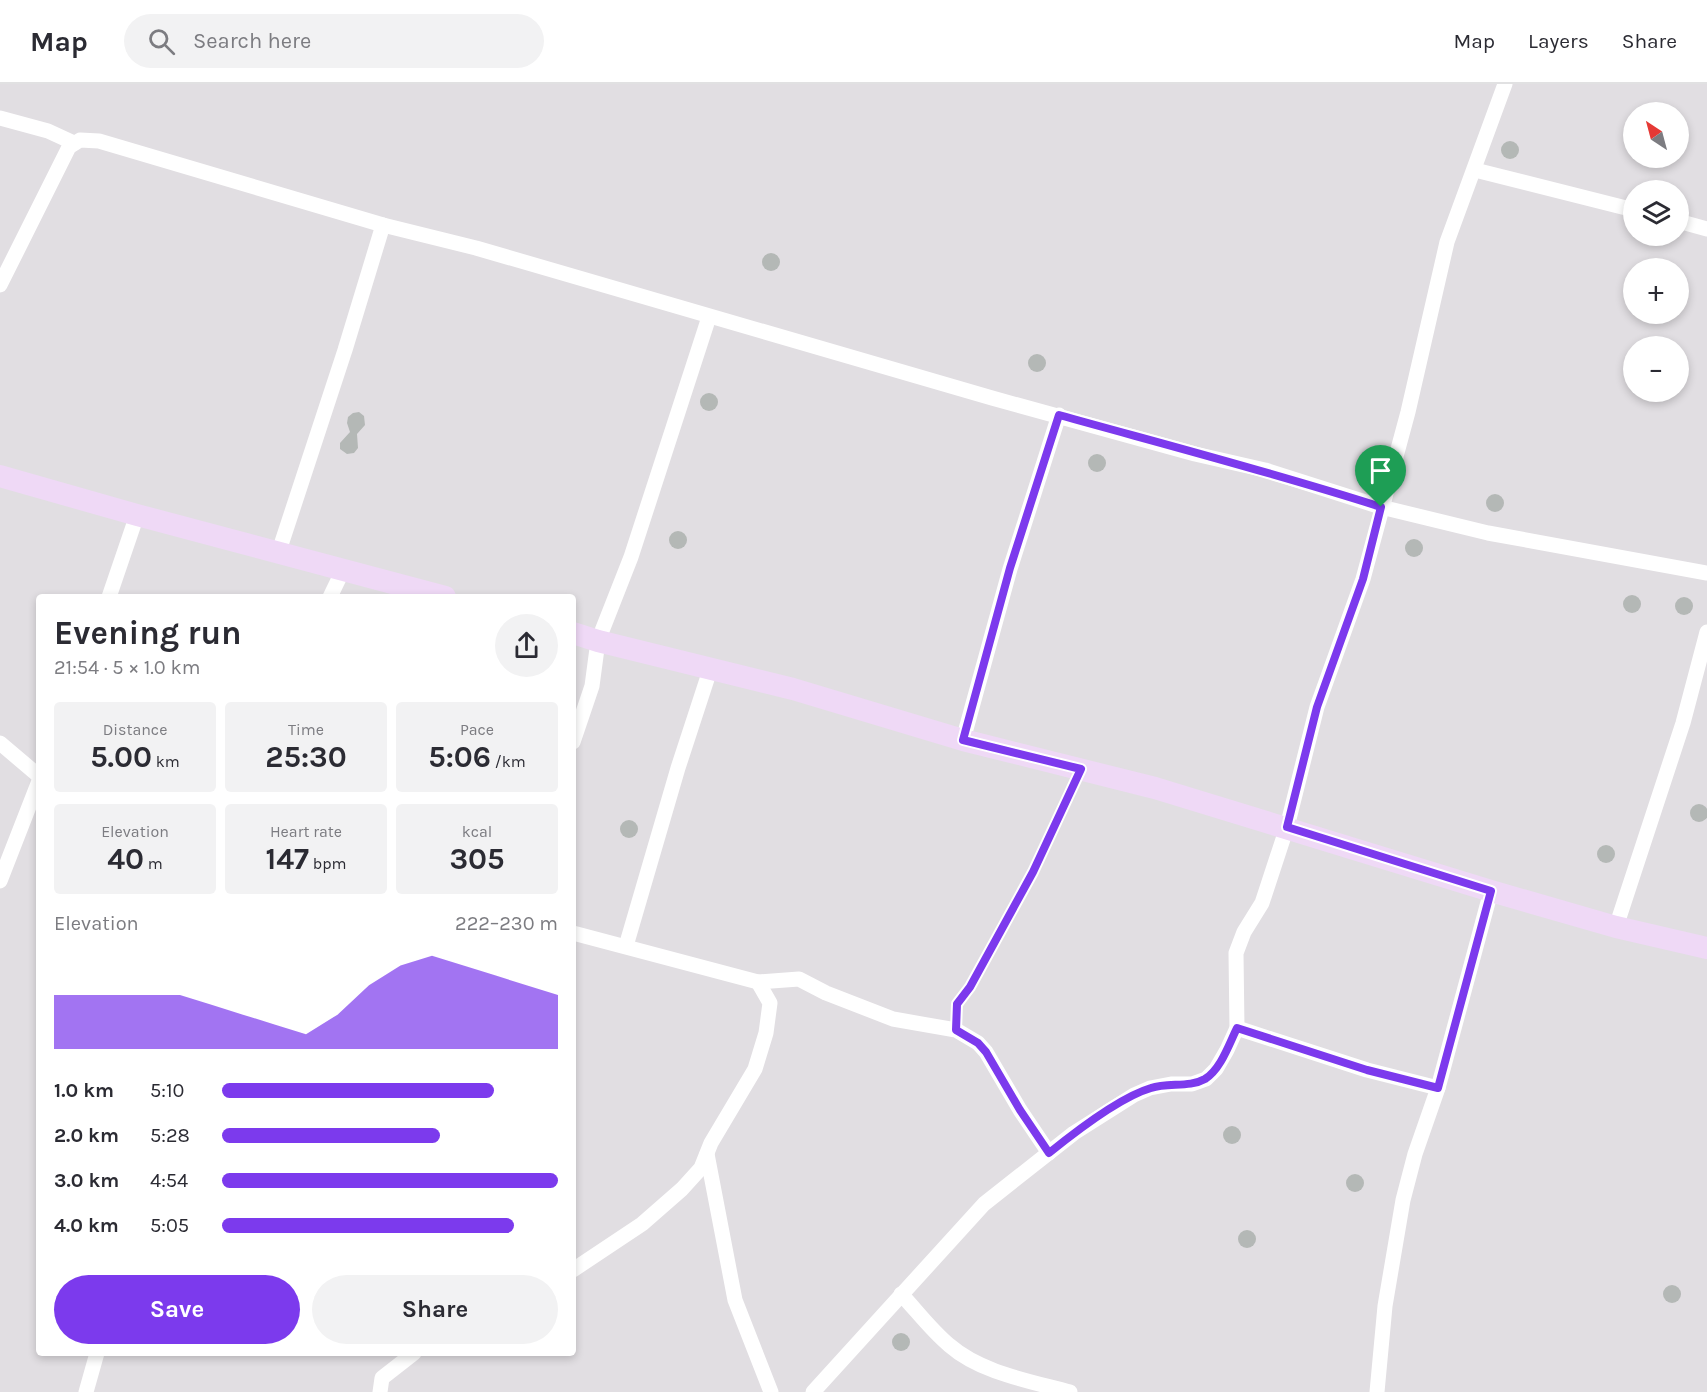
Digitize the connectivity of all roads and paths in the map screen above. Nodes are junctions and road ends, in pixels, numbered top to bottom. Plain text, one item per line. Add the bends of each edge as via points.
1 (1505, 84) edge
2 (0, 118) edge
3 (74, 143) junction
4 (1475, 170) junction
5 (1623, 207) edge
6 (383, 225) junction
7 (1689, 225) edge
8 (1707, 229) edge
9 (0, 285) edge
10 (709, 317) junction
11 (1059, 415) junction
12 (0, 476) edge
13 (1381, 507) junction
14 (137, 515) junction
15 (279, 551) junction
16 (343, 570) junction
17 (1707, 573) edge
18 (110, 594) edge
19 (331, 594) edge
20 (434, 594) edge
21 (1707, 632) edge
22 (576, 634) edge
23 (598, 641) junction
24 (711, 667) junction
25 (576, 733) edge
26 (963, 740) junction
27 (0, 744) edge
28 (1081, 769) junction
29 (36, 776) edge
30 (36, 787) edge
31 (1287, 827) junction
32 (0, 881) edge
33 (1491, 891) junction
34 (1616, 927) junction
35 (576, 934) edge
36 (626, 946) junction
37 (1707, 948) edge
38 (758, 982) junction
39 (1237, 1028) junction
40 (956, 1030) junction
41 (1438, 1088) junction
42 (1049, 1153) junction
43 (707, 1154) junction
44 (576, 1268) edge
45 (901, 1294) junction
46 (96, 1356) edge
47 (410, 1356) edge
48 (86, 1392) edge
49 (380, 1392) edge
50 (771, 1392) edge
51 (813, 1392) edge
52 (1070, 1392) edge
53 (1377, 1392) edge

1 - 4 street
2 - 3 street via 48,131
3 - 6 street via 99,141
3 - 9 street via 59,164
4 - 5 street
4 - 13 street via 1447,242 1408,412
6 - 10 street via 476,248
6 - 15 street
7 - 8 street
10 - 11 street
10 - 23 street via 653,493
11 - 13 street via 1264,470
11 - 26 street via 1010,568
12 - 14 street
13 - 17 street via 1488,533
13 - 31 street via 1363,579 1317,707
14 - 15 street
14 - 18 street
15 - 16 street
16 - 19 street
16 - 20 street
21 - 34 street via 1683,723
22 - 23 street
23 - 24 street
23 - 25 street via 592,686
24 - 26 street
24 - 36 street
26 - 28 street
27 - 29 street
28 - 31 street
28 - 40 path via 1033,872 957,1004
30 - 32 street
31 - 33 street
31 - 39 street via 1262,903 1236,952
33 - 34 street
33 - 41 street
34 - 37 street
35 - 36 street
36 - 38 street
38 - 40 street via 799,979 893,1019
38 - 43 street via 770,1003 756,1069
39 - 41 street via 1367,1070
39 - 42 street via 1216,1069 1206,1078 1192,1084 1150,1088
40 - 42 street via 986,1052
41 - 53 street via 1403,1200 1385,1306
42 - 45 street via 984,1204
43 - 44 street via 701,1168 682,1190 642,1224
43 - 50 street via 735,1300
45 - 51 street
45 - 52 street via 934,1332 966,1357 1003,1373
46 - 48 street
47 - 49 street via 382,1378

